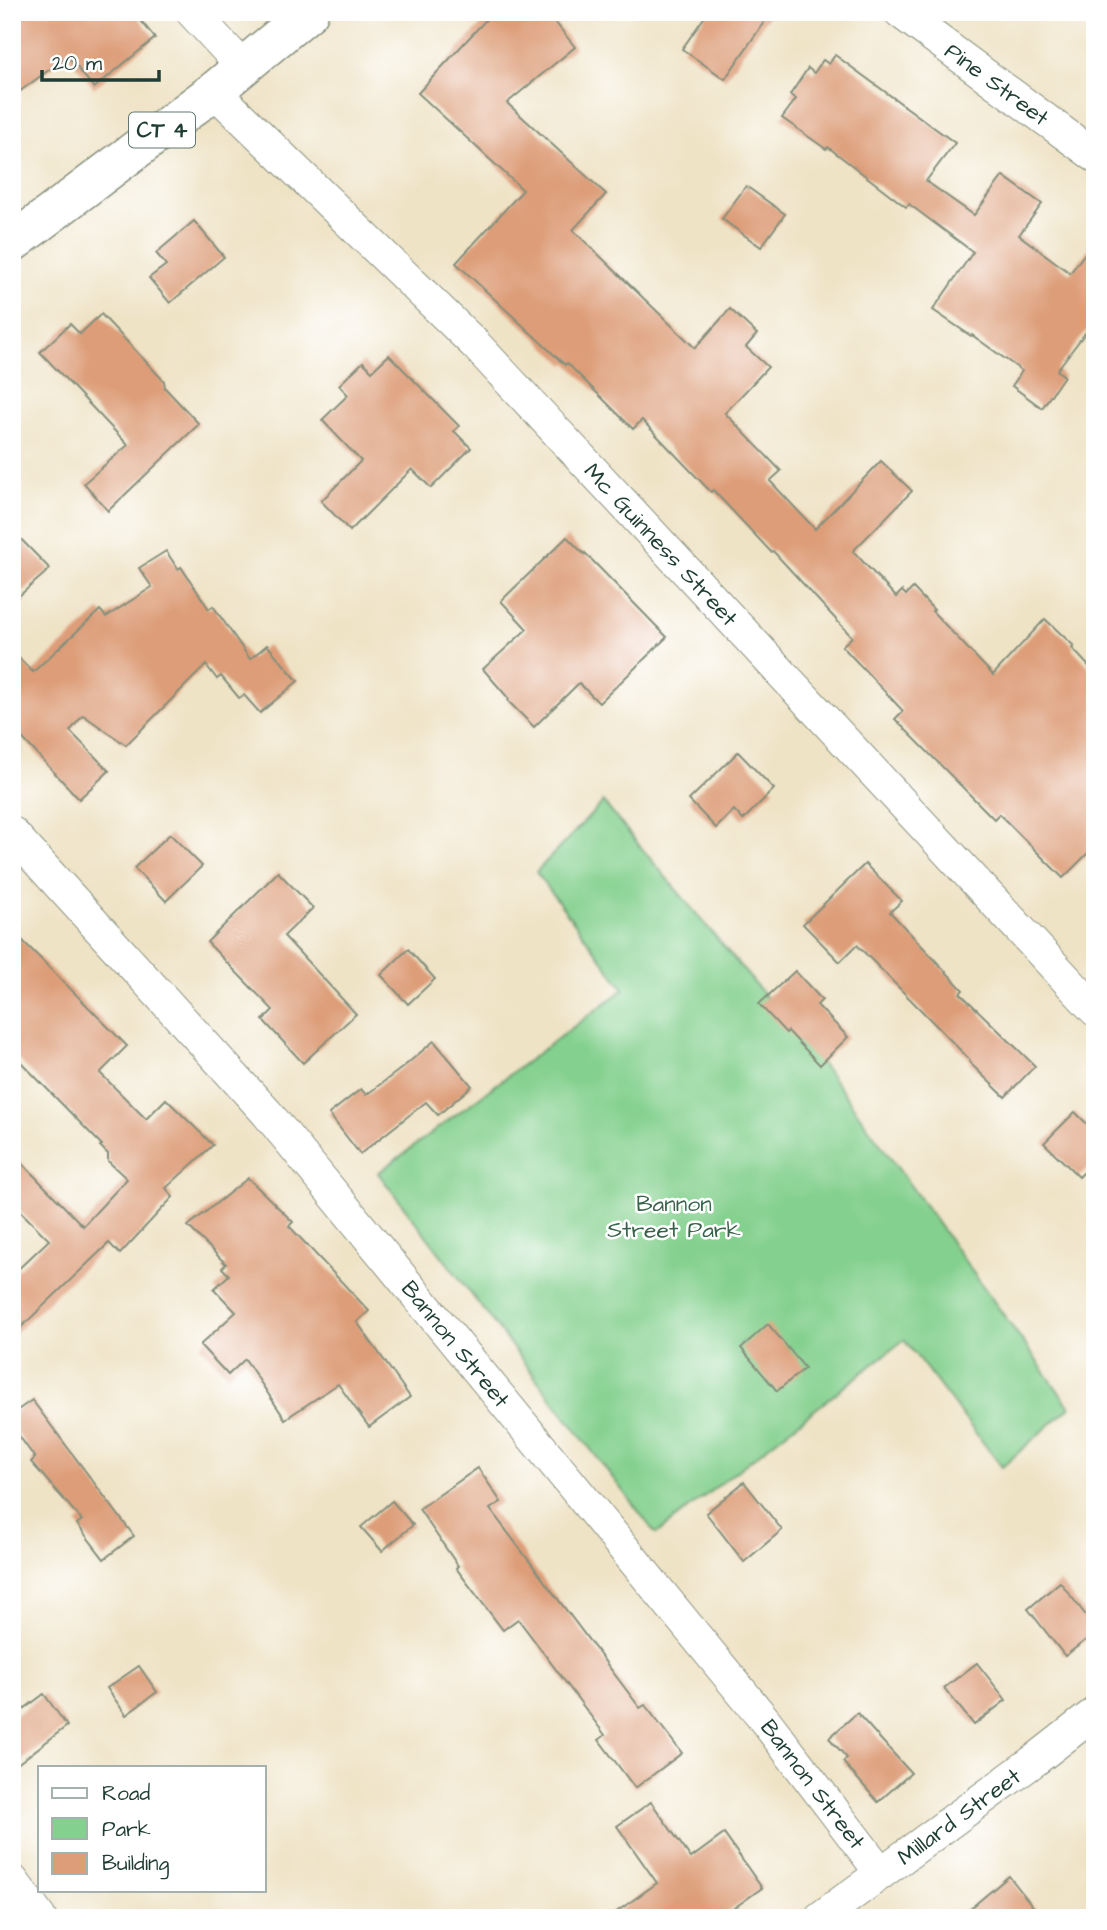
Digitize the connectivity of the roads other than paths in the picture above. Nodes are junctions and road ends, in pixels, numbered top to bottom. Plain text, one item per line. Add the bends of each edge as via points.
1 (192, 12) edge
2 (309, 12) edge
3 (900, 12) edge
4 (244, 68) junction
5 (214, 91) junction
6 (1095, 156) edge
7 (12, 243) edge
8 (12, 833) edge
9 (1095, 1010) edge
10 (1095, 1713) edge
11 (881, 1873) junction
12 (12, 1880) edge
13 (40, 1918) edge
14 (820, 1918) edge

1 - 4 street
2 - 4 main road, CT 4
3 - 6 street, Pine Street
4 - 5 main road, CT 4
5 - 7 main road, CT 4
5 - 9 street, Mc Guinness Street via 475,344
8 - 11 street, Bannon Street via 267,1113 767,1723
10 - 11 street, Millard Street
11 - 14 street, Millard Street
12 - 13 street

